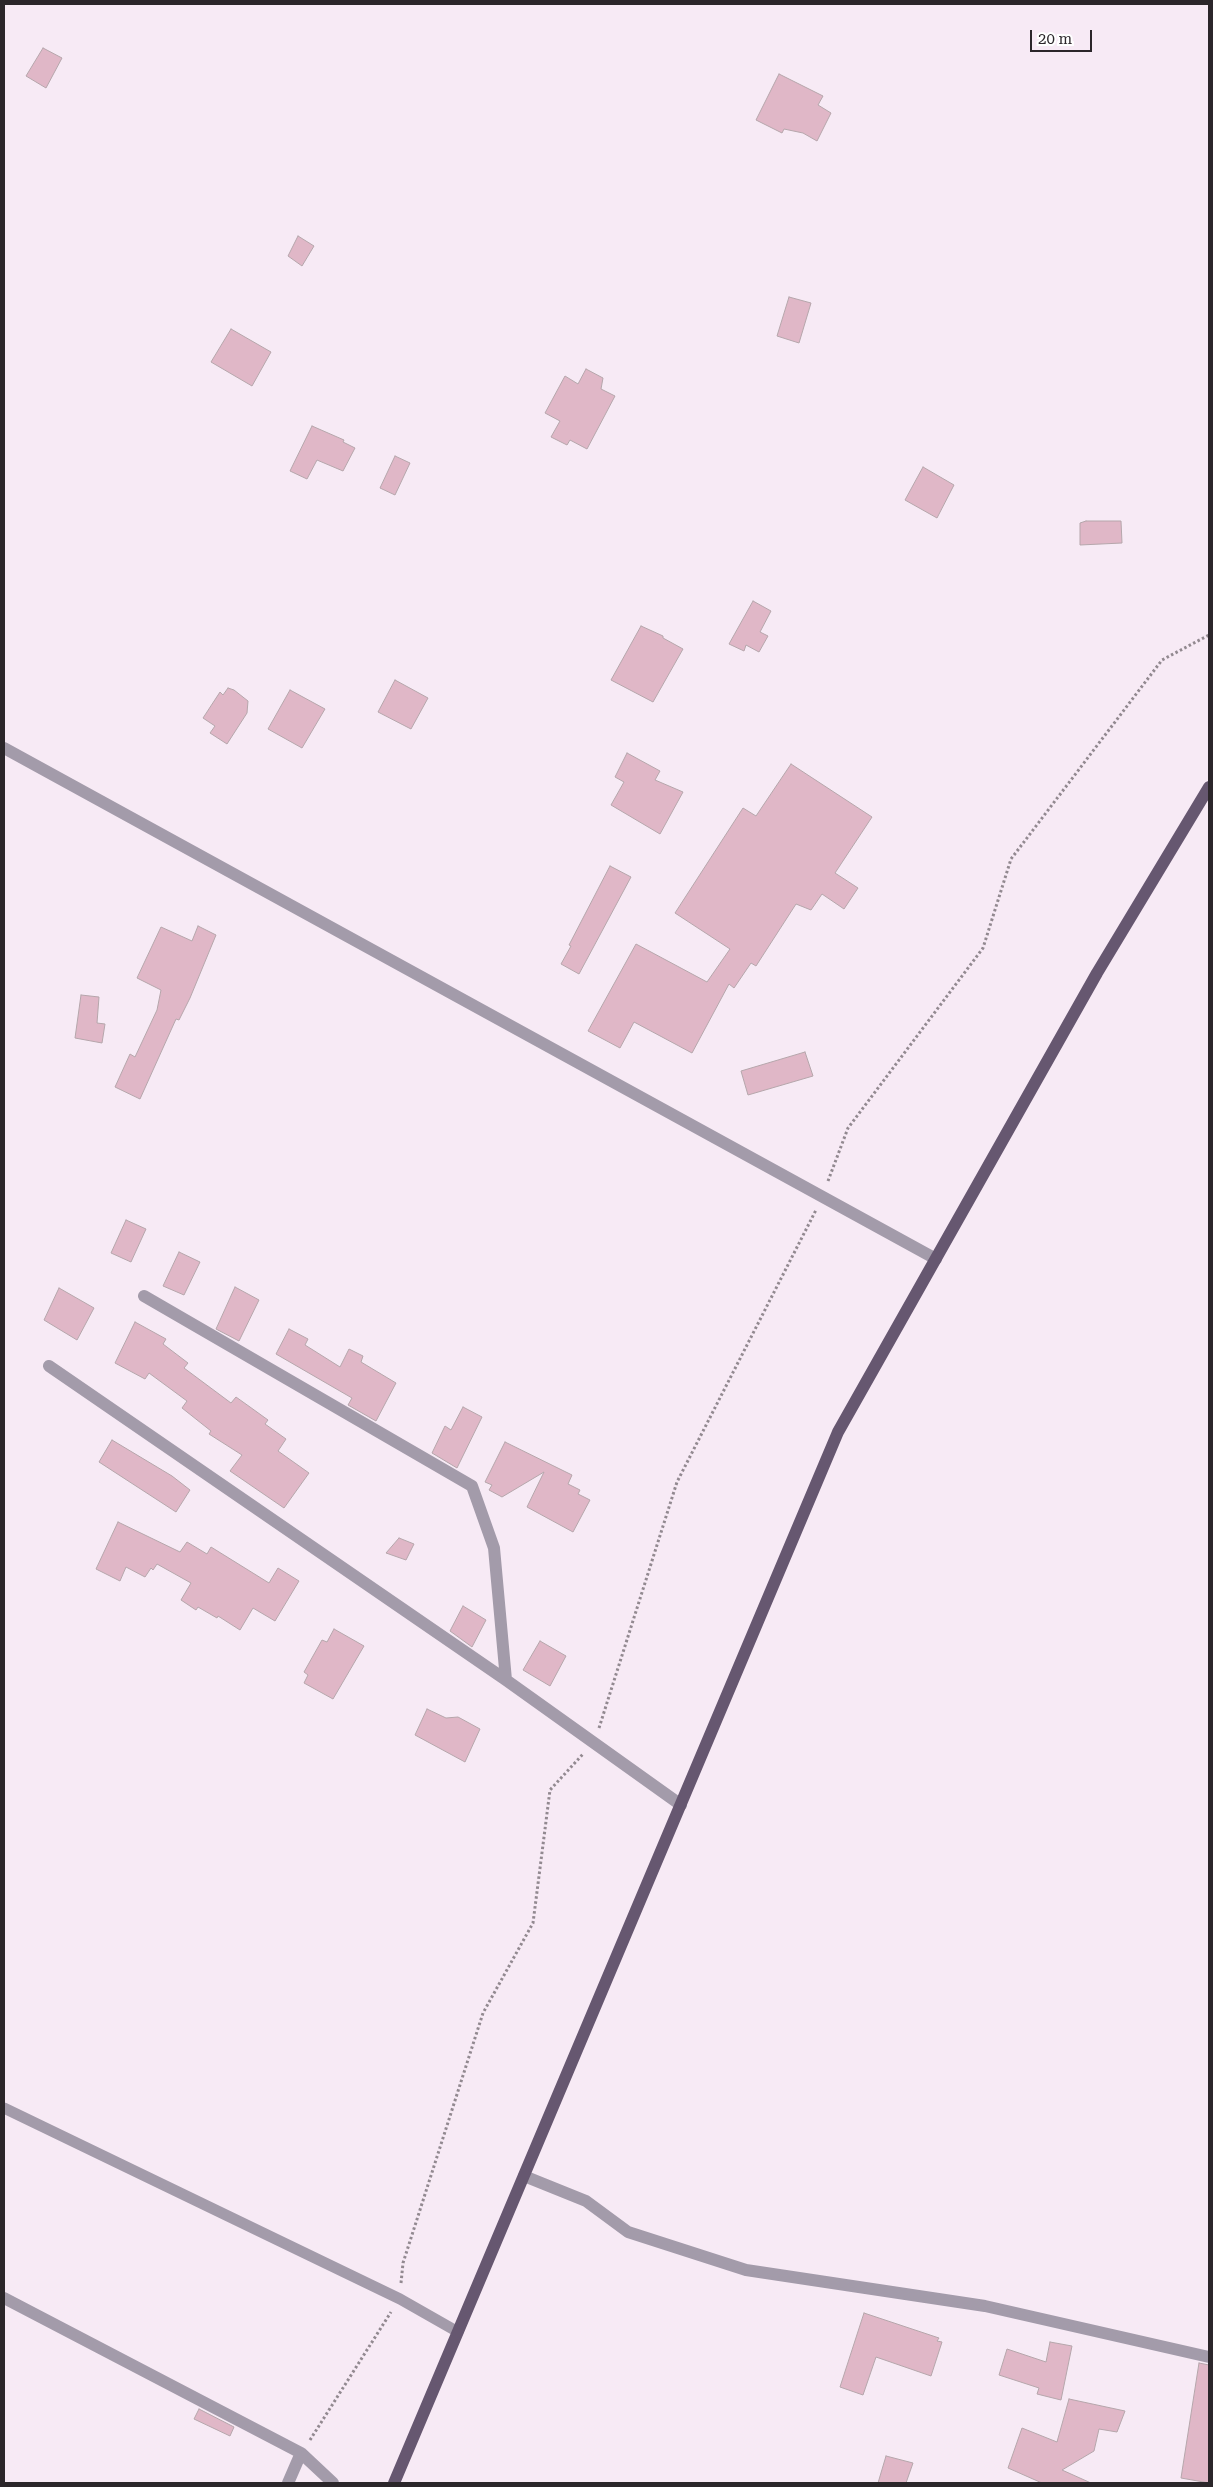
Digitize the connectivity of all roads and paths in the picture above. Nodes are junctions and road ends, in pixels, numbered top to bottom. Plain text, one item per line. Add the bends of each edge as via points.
1 (1209, 635) edge
2 (4, 748) edge
3 (1209, 788) edge
4 (822, 1196) junction
5 (936, 1259) junction
6 (144, 1296) dead end
7 (49, 1366) dead end
8 (506, 1680) junction
9 (594, 1743) junction
10 (681, 1805) junction
11 (4, 2108) edge
12 (524, 2176) junction
13 (4, 2298) edge
14 (400, 2299) junction
15 (458, 2332) junction
16 (1209, 2357) edge
17 (302, 2453) junction
18 (288, 2483) edge
19 (333, 2483) edge
20 (394, 2483) edge

1 - 4 path via 1162,660 1011,860 983,948 848,1128
2 - 4 street
3 - 5 main road via 1096,973
4 - 5 street
4 - 9 path via 677,1482
5 - 10 main road via 838,1432
6 - 8 street via 472,1486 494,1548
7 - 8 street
8 - 9 street
9 - 10 street
9 - 14 path via 550,1790 533,1923 483,2013 403,2263
10 - 12 main road
11 - 14 lane
12 - 15 main road
12 - 16 street via 586,2201 628,2232 746,2270 985,2306
13 - 17 street
14 - 15 lane
14 - 17 path
15 - 20 main road
17 - 18 street
17 - 19 street

